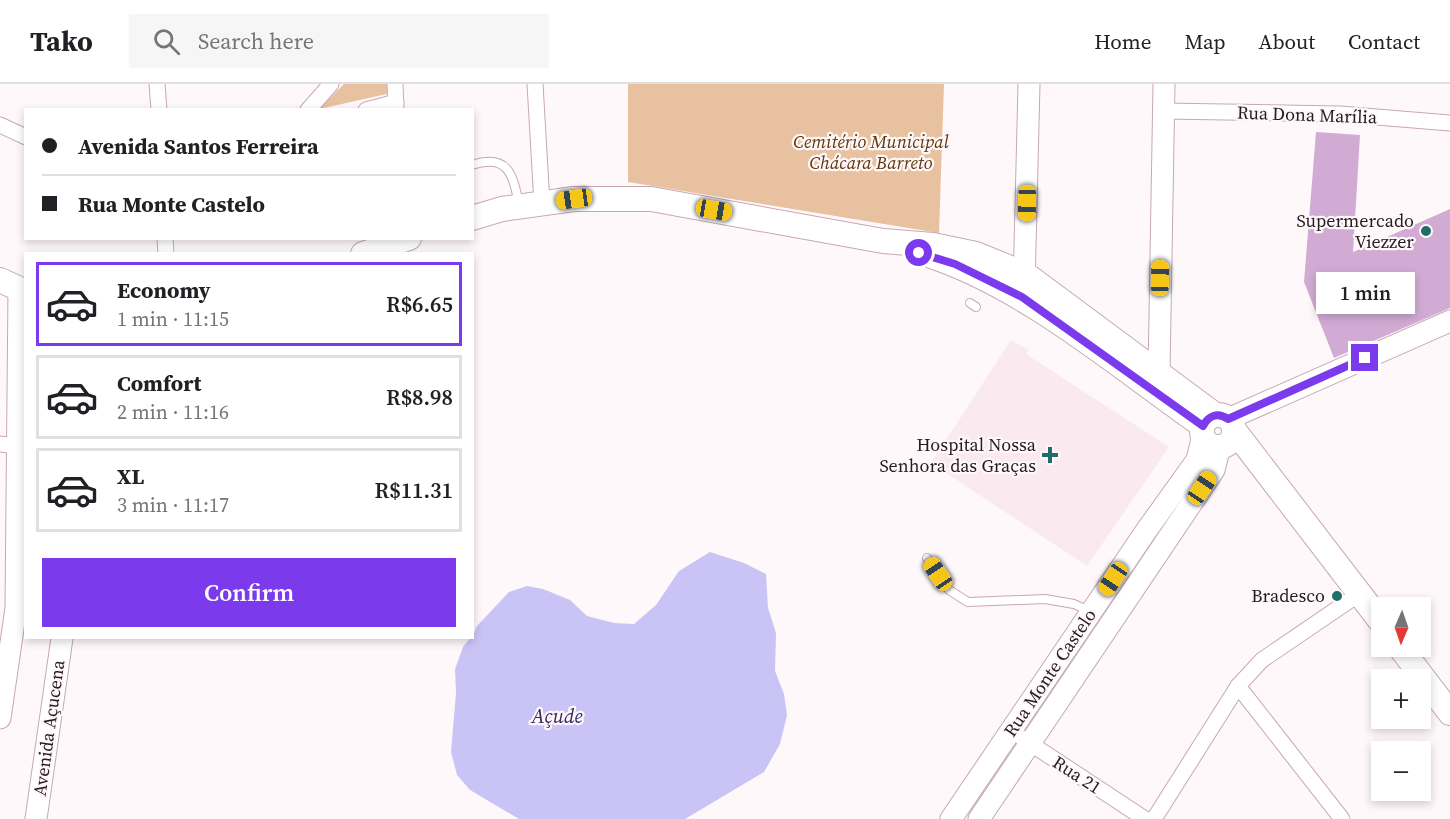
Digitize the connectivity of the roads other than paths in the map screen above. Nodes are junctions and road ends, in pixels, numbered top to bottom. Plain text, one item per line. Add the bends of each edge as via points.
1 (157, 84) edge
2 (331, 84) edge
3 (395, 84) edge
4 (535, 84) edge
5 (1029, 84) edge
6 (1164, 84) edge
7 (396, 106) edge
8 (159, 108) edge
9 (310, 108) edge
10 (381, 108) edge
11 (1163, 111) junction
12 (1450, 123) edge
13 (0, 125) edge
14 (24, 136) edge
15 (474, 164) edge
16 (530, 205) junction
17 (474, 218) edge
18 (401, 240) edge
19 (368, 252) edge
20 (1024, 286) junction
21 (15, 287) edge
22 (1450, 321) edge
23 (1159, 372) junction
24 (22, 392) edge
25 (1218, 431) junction
26 (14, 446) edge
27 (927, 558) dead end
28 (1359, 594) junction
29 (14, 608) edge
30 (1371, 609) edge
31 (1091, 612) junction
32 (63, 639) edge
33 (1407, 657) edge
34 (1238, 686) junction
35 (1450, 713) edge
36 (0, 718) edge
37 (1010, 731) junction
38 (1029, 743) junction
39 (1328, 813) edge
40 (36, 819) edge
41 (951, 819) edge
42 (979, 819) edge
43 (1144, 819) edge
44 (1154, 819) edge
45 (1342, 819) edge

1 - 8 street
2 - 9 street
3 - 7 street
4 - 16 street
5 - 20 street
6 - 11 street
7 - 10 street
11 - 12 street, Rua Dona Marília via 1340,114
11 - 23 street
13 - 14 street
15 - 16 lane via 485,161 503,166
16 - 17 main road
16 - 20 main road via 574,199 651,199 883,241
18 - 19 main road
20 - 23 main road
20 - 25 main road
21 - 24 street
22 - 25 street
23 - 25 main road
24 - 26 street
25 - 28 main road via 1278,488
25 - 31 street, Rua Monte Castelo
25 - 38 street, Rua Monte Castelo via 1214,470
26 - 29 street
27 - 31 lane via 949,590 968,602 1045,599 1074,604
28 - 30 main road
28 - 34 street via 1262,660
29 - 36 street
31 - 37 street, Rua Monte Castelo
32 - 40 street, Avenida Açucena
33 - 35 main road
34 - 39 street
34 - 44 street
37 - 38 street, Rua 21
37 - 41 street, Rua Monte Castelo
38 - 42 street, Rua Monte Castelo
38 - 43 street, Rua 21
39 - 45 street

